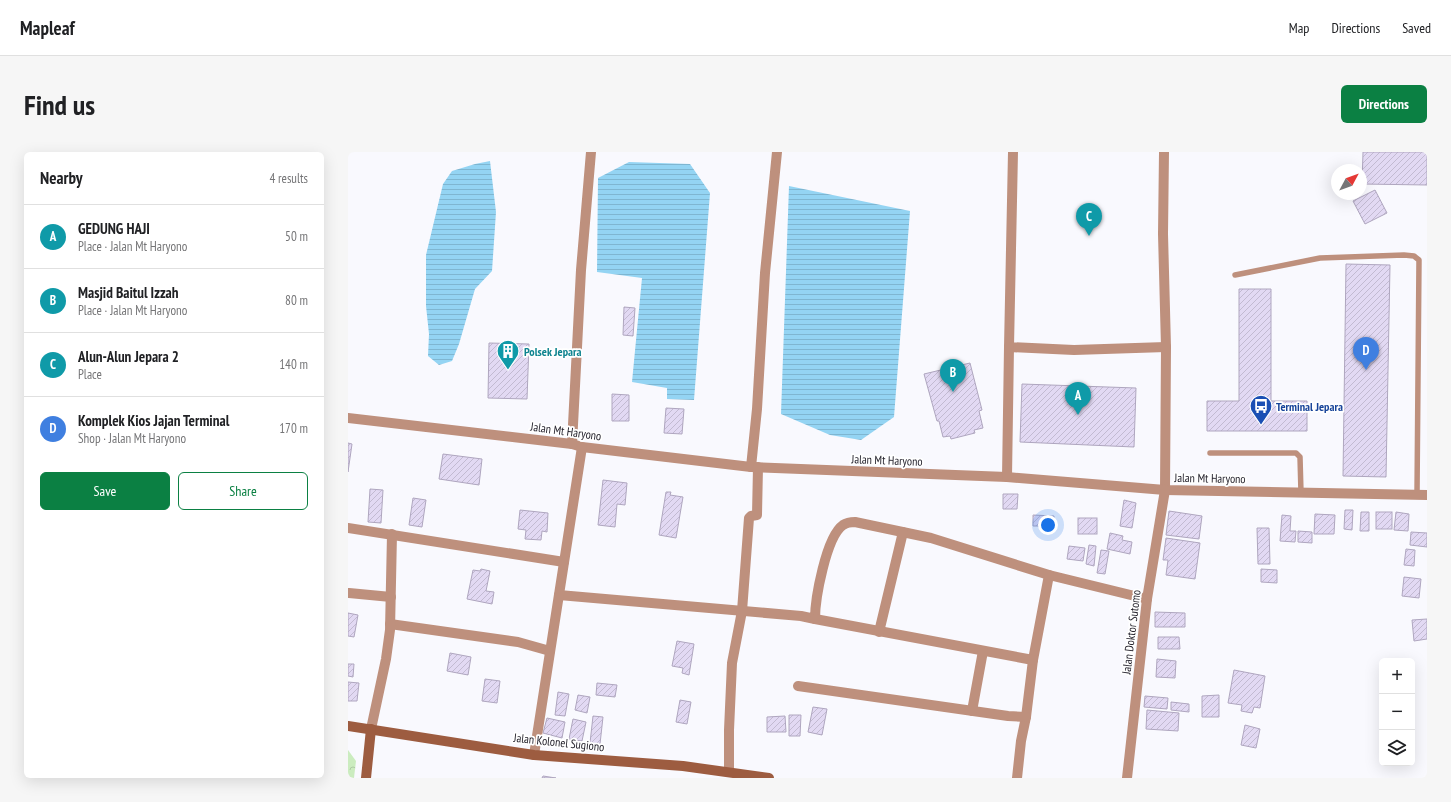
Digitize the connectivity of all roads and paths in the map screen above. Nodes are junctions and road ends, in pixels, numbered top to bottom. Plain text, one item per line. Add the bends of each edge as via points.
1 (591, 152) edge
2 (777, 152) edge
3 (1013, 152) edge
4 (1164, 152) edge
5 (1235, 275) dead end
6 (1009, 347) junction
7 (1166, 347) junction
8 (348, 418) edge
9 (572, 444) junction
10 (582, 447) junction
11 (1210, 453) dead end
12 (755, 467) junction
13 (1007, 477) junction
14 (1165, 490) junction
15 (1301, 493) junction
16 (1422, 495) edge
17 (348, 528) edge
18 (903, 532) junction
19 (392, 534) junction
20 (564, 562) junction
21 (1049, 575) junction
22 (349, 593) dead end
23 (559, 595) junction
24 (390, 597) junction
25 (1147, 599) junction
26 (742, 611) junction
27 (815, 619) junction
28 (390, 624) junction
29 (879, 632) junction
30 (550, 651) junction
31 (983, 651) junction
32 (1033, 660) junction
33 (798, 686) dead end
34 (972, 711) junction
35 (1026, 717) junction
36 (348, 726) edge
37 (371, 729) junction
38 (534, 754) junction
39 (729, 772) junction
40 (366, 778) edge
41 (769, 778) edge
42 (1017, 778) edge
43 (1127, 778) edge

1 - 9 street via 581,270
2 - 12 street via 766,266
3 - 6 street
4 - 7 street, Jalan Doktor Sutomo
5 - 16 lane via 1320,258 1404,255 1414,256 1419,260
6 - 7 street via 1074,350
6 - 13 street
7 - 14 street, Jalan Doktor Sutomo
8 - 9 street, Jalan Mt Haryono
9 - 10 street, Jalan Mt Haryono
10 - 12 street, Jalan Mt Haryono
10 - 20 street
11 - 15 lane via 1296,453 1300,457
12 - 13 street, Jalan Mt Haryono
12 - 26 street via 757,515 749,518
13 - 14 street, Jalan Mt Haryono
14 - 15 street, Jalan Mt Haryono
14 - 25 street, Jalan Doktor Sutomo
15 - 16 street, Jalan Mt Haryono
17 - 19 street
18 - 21 street via 931,538
18 - 27 street via 855,522 843,524 828,547 815,606
18 - 29 street
19 - 20 street
19 - 24 street
20 - 23 street
21 - 25 street
21 - 32 street
22 - 24 street
23 - 26 street
23 - 30 street
24 - 28 street
25 - 43 street, Jalan Doktor Sutomo
26 - 27 street
26 - 39 street via 732,663
27 - 29 street
28 - 30 street via 518,642
28 - 37 street via 386,659
29 - 31 street
30 - 38 street
31 - 32 street
31 - 34 street
32 - 35 street
33 - 34 street
34 - 35 street
35 - 42 street
36 - 37 main road, Jalan Kolonel Sugiono
37 - 38 main road, Jalan Kolonel Sugiono
37 - 40 main road
38 - 39 main road, Jalan Kolonel Sugiono
39 - 41 main road, Jalan Kolonel Sugiono

